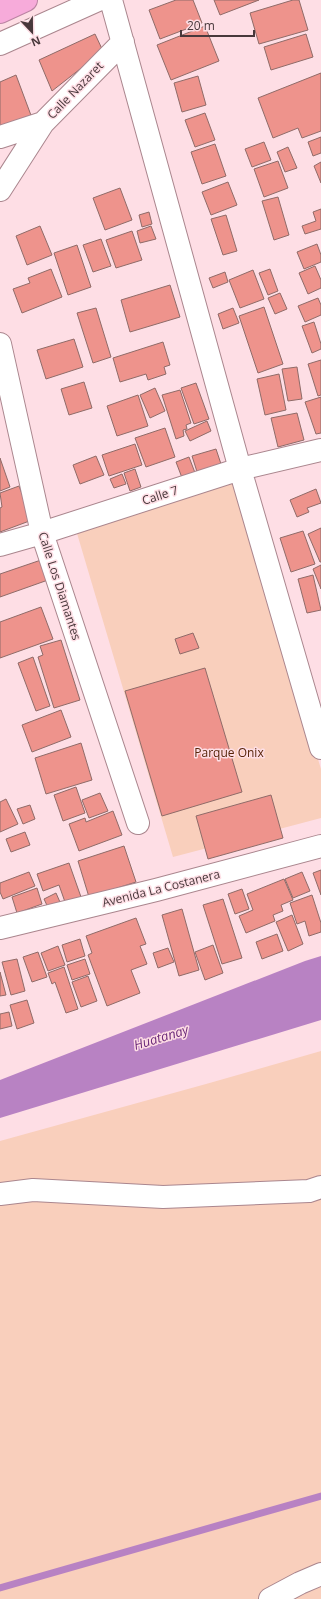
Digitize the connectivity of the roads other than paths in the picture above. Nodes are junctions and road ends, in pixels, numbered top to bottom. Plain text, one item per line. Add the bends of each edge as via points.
1 (26, 0) edge
2 (98, 0) edge
3 (111, 0) edge
4 (0, 12) edge
5 (122, 42) junction
6 (0, 44) edge
7 (43, 123) junction
8 (0, 137) edge
9 (0, 190) edge
10 (0, 344) edge
11 (321, 450) edge
12 (240, 469) junction
13 (42, 533) junction
14 (0, 544) edge
15 (321, 748) edge
16 (138, 823) dead end
17 (321, 846) edge
18 (0, 928) edge
19 (321, 1187) edge
20 (0, 1194) edge
21 (321, 1574) edge
22 (270, 1599) edge

1 - 4 highway
2 - 6 street
3 - 5 street
5 - 7 street, Calle Nazaret
5 - 12 street
7 - 8 street, Calle Nazaret
7 - 9 street
10 - 13 street, Calle Los Diamantes
11 - 12 street, Calle 7
12 - 13 street, Calle 7
12 - 15 street
13 - 14 street, Calle 7
13 - 16 street, Calle Los Diamantes
17 - 18 street, Avenida La Costanera
19 - 20 street via 309,1191 164,1197 33,1190
21 - 22 street

